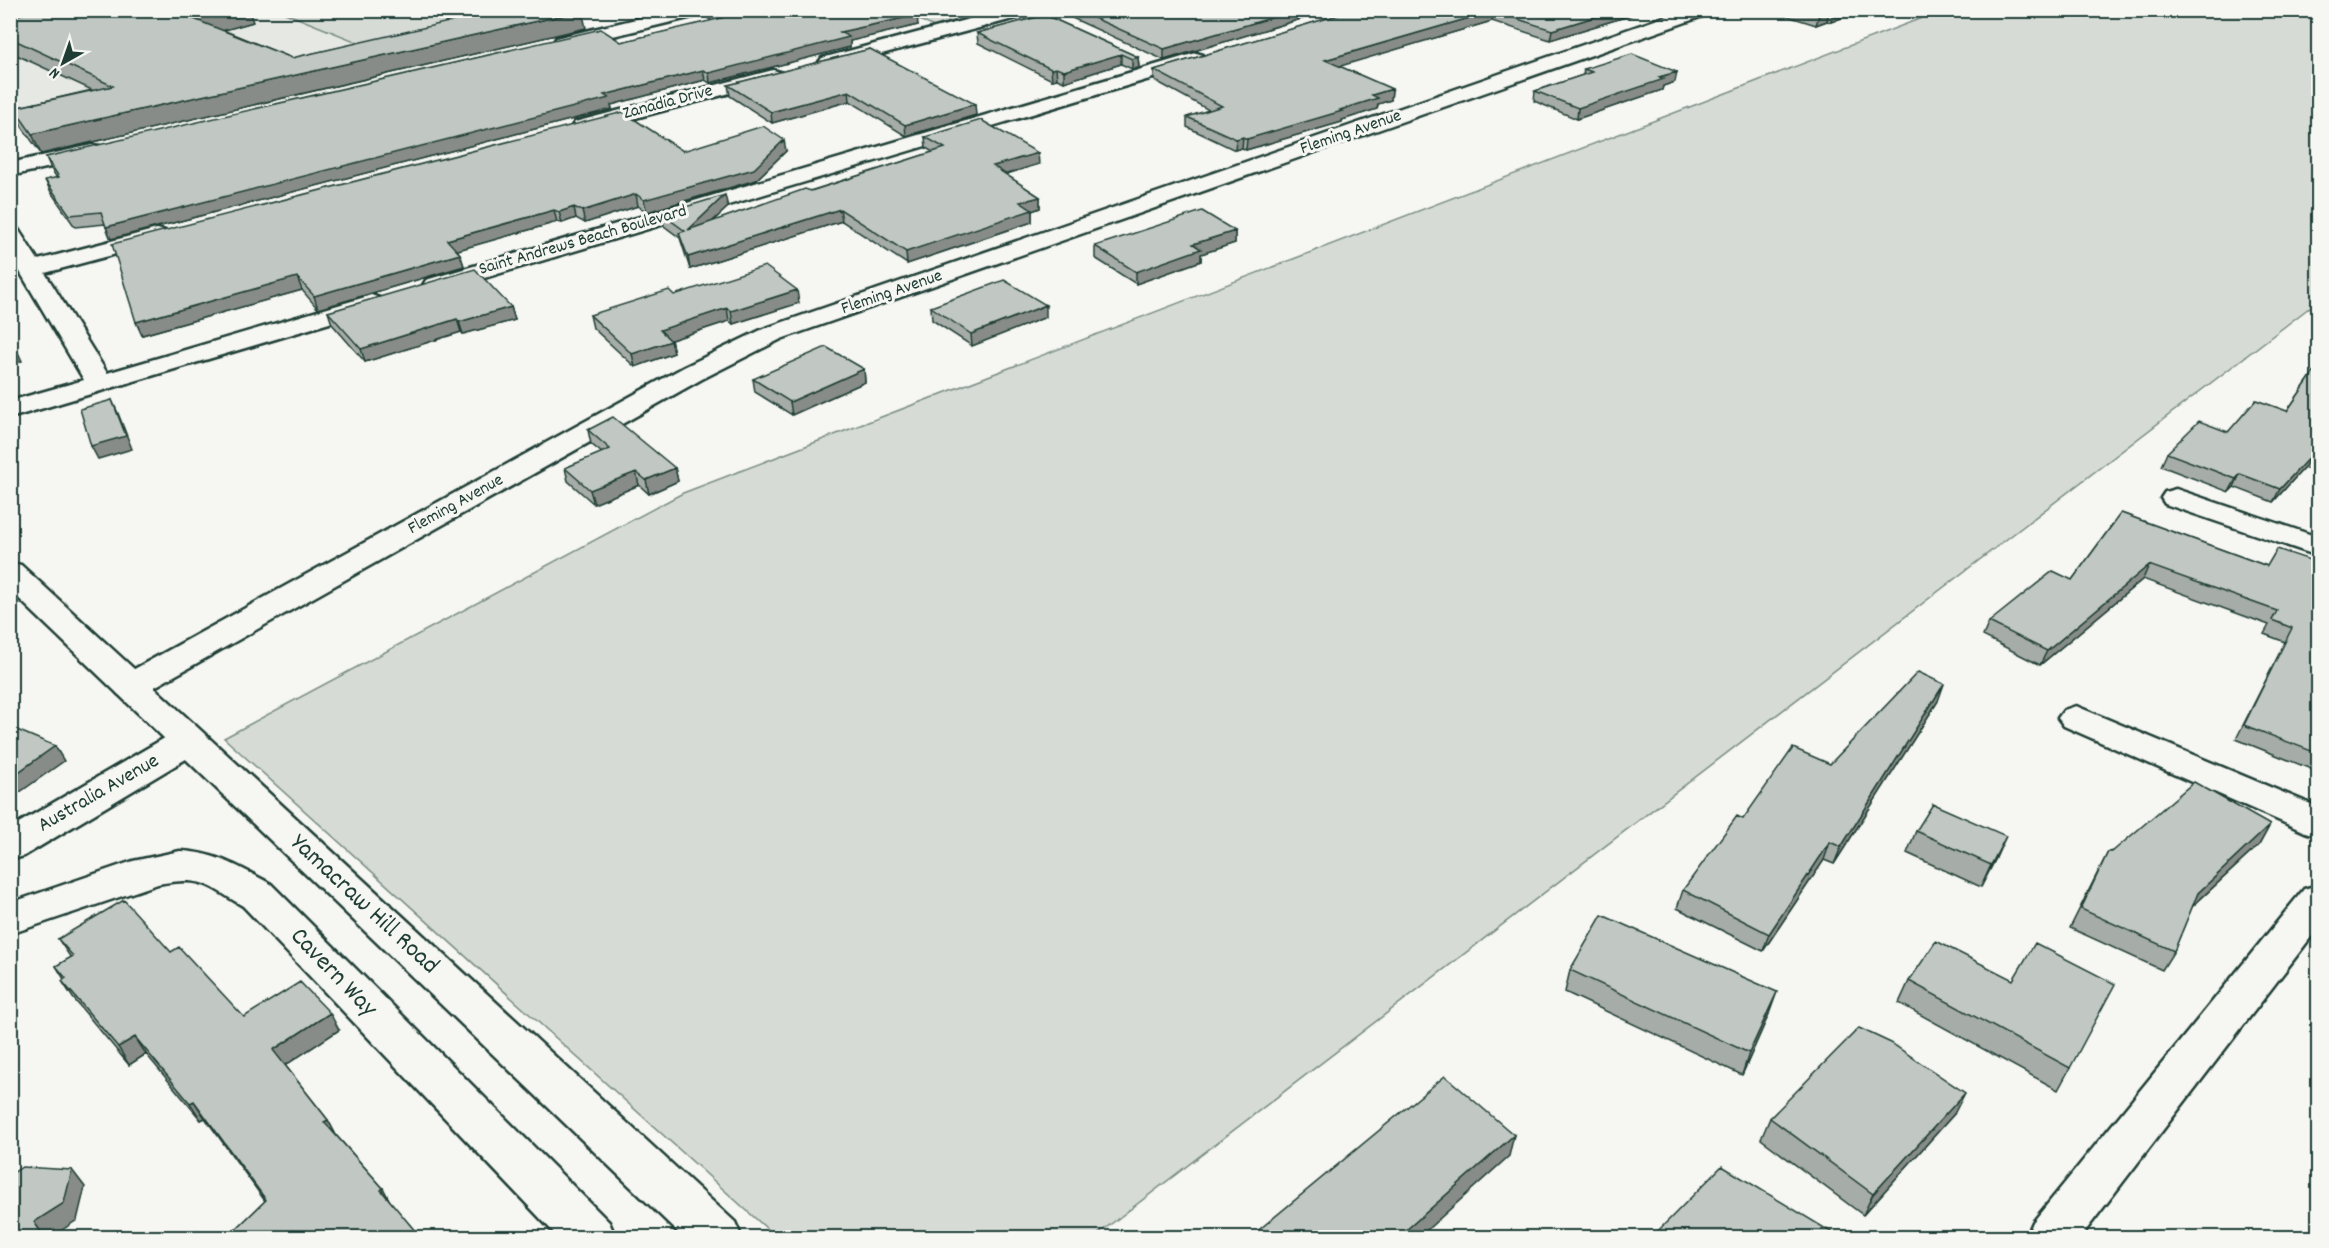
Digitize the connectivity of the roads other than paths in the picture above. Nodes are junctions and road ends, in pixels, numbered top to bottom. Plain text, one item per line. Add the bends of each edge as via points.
1 (699, 10) edge
2 (1703, 10) edge
3 (1034, 12) edge
4 (547, 46) edge
5 (1218, 53) edge
6 (1141, 60) dead end
7 (1163, 69) junction
8 (563, 131) edge
9 (116, 146) edge
10 (10, 170) edge
11 (182, 230) edge
12 (10, 234) edge
13 (31, 269) junction
14 (420, 289) edge
15 (397, 296) edge
16 (100, 384) junction
17 (10, 410) edge
18 (2176, 498) dead end
19 (2319, 547) edge
20 (10, 572) edge
21 (130, 686) junction
22 (2076, 718) dead end
23 (188, 741) junction
24 (2319, 822) edge
25 (10, 846) edge
26 (2319, 900) edge
27 (10, 919) edge
28 (592, 1238) edge
29 (718, 1238) edge
30 (2050, 1238) edge

1 - 4 street
2 - 21 street, Fleming Avenue via 772,334 693,373
3 - 8 street, Zanadia Drive
5 - 7 street, Saint Andrews Beach Boulevard
6 - 7 street
7 - 14 street, Saint Andrews Beach Boulevard
9 - 10 street
11 - 13 street
12 - 13 street
13 - 16 street
15 - 16 street
16 - 17 street
18 - 19 street
20 - 21 street, Yamacraw Hill Road
21 - 23 street, Yamacraw Hill Road
22 - 24 street
23 - 25 street, Australia Avenue
23 - 29 street, Yamacraw Hill Road
26 - 30 street
27 - 28 street, Cavern Way via 130,877 175,866 199,866 218,873 257,895

